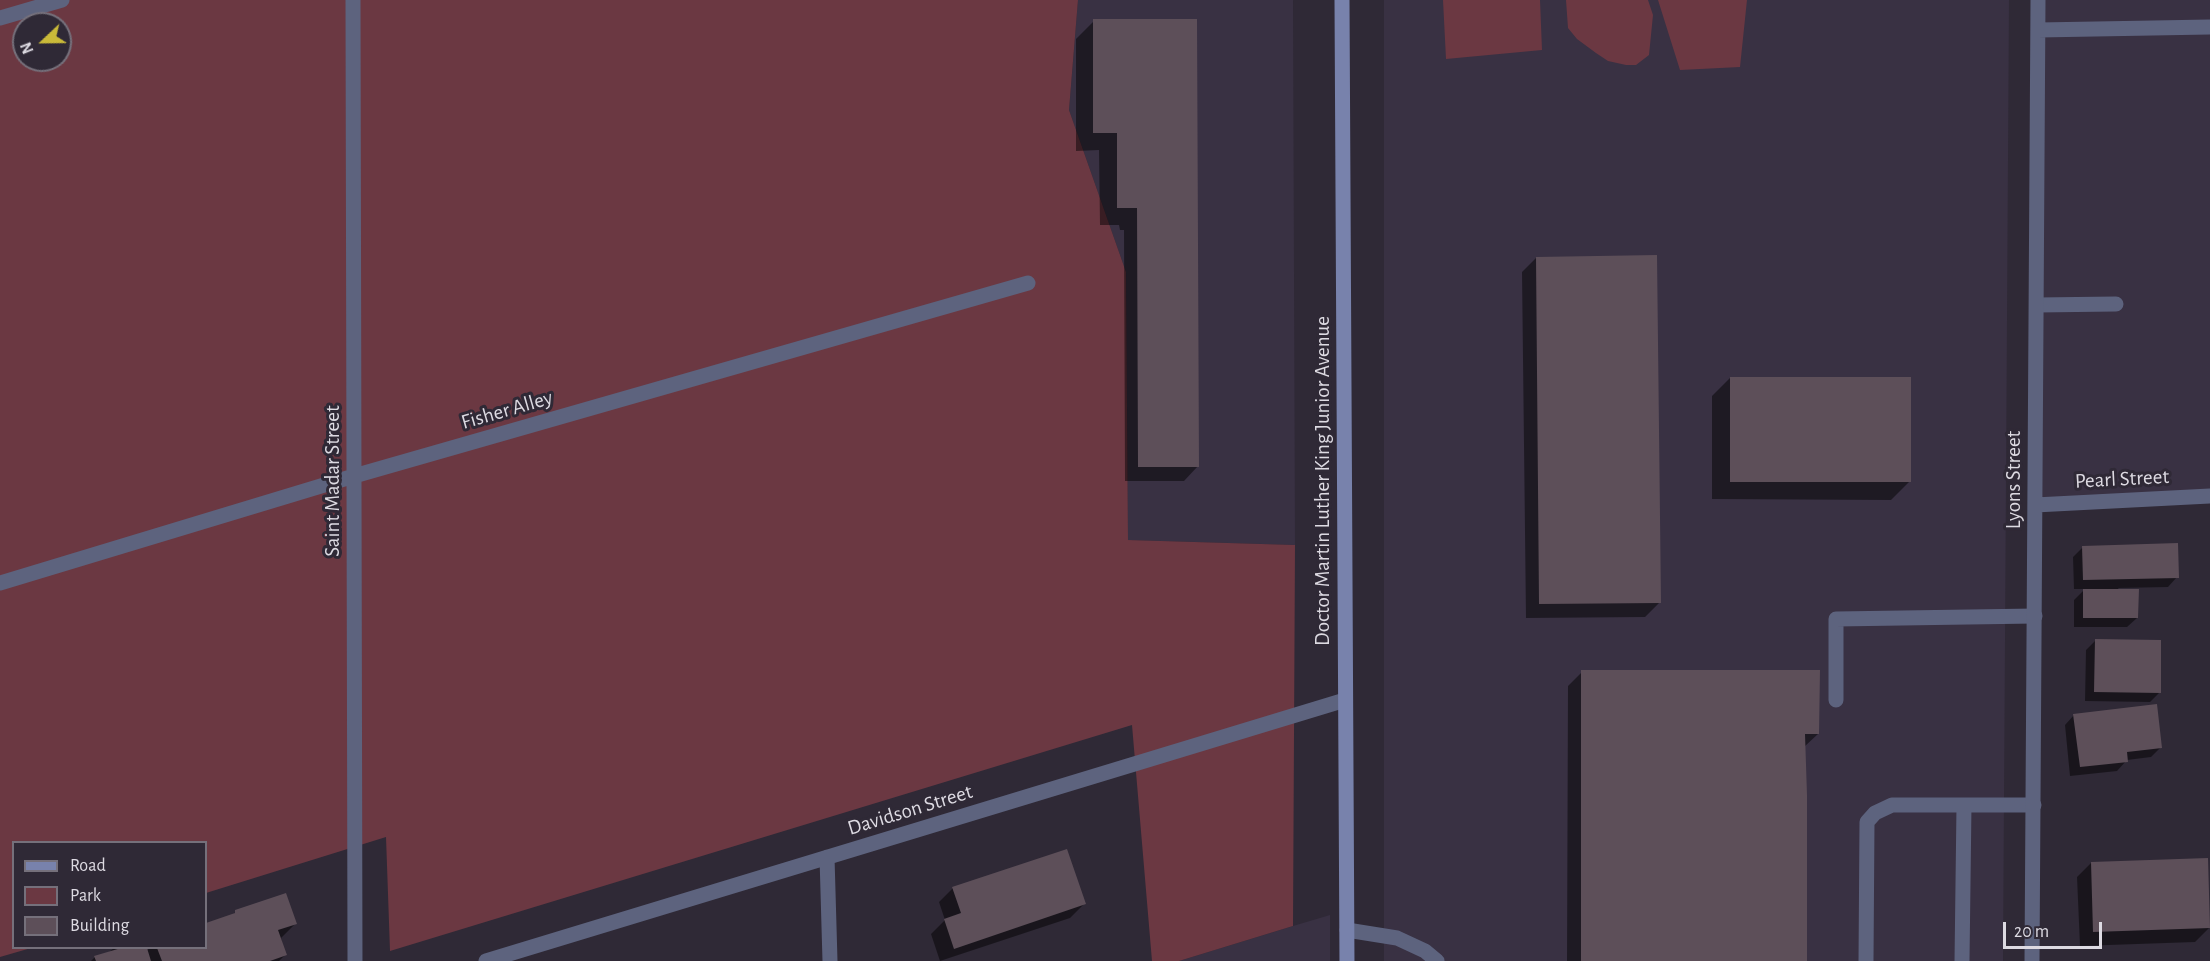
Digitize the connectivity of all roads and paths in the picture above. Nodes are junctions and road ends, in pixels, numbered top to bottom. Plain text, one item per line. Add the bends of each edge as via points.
1 (62, 0) edge
2 (353, 0) edge
3 (1342, 0) edge
4 (2038, 0) edge
5 (0, 18) edge
6 (2210, 27) edge
7 (2038, 30) junction
8 (1028, 283) dead end
9 (2116, 304) dead end
10 (2037, 305) junction
11 (354, 476) junction
12 (2210, 496) edge
13 (2035, 505) junction
14 (0, 583) edge
15 (2034, 616) junction
16 (1345, 700) junction
17 (1836, 700) dead end
18 (1964, 805) junction
19 (2034, 806) junction
20 (827, 857) junction
21 (1347, 930) junction
22 (355, 961) edge
23 (486, 961) edge
24 (830, 961) edge
25 (1347, 961) edge
26 (1437, 961) edge
27 (1866, 961) edge
28 (1962, 961) edge
29 (2032, 961) edge

1 - 5 street
2 - 11 street, Saint Madar Street
3 - 16 main road, Doctor Martin Luther King Junior Avenue
4 - 7 street, Lyons Street
6 - 7 street
7 - 10 street, Lyons Street
8 - 11 street, Fisher Alley
9 - 10 street
10 - 13 street, Lyons Street
11 - 14 street, Fisher Alley
11 - 22 street, Saint Madar Street
12 - 13 street, Pearl Street
13 - 15 street, Lyons Street
15 - 17 street via 1836,619
15 - 19 street, Lyons Street
16 - 20 street, Davidson Street
16 - 21 main road, Doctor Martin Luther King Junior Avenue
18 - 19 street
18 - 27 street via 1892,805 1867,822
18 - 28 street
19 - 29 street, Lyons Street
20 - 23 street, Davidson Street
20 - 24 street
21 - 25 main road, Doctor Martin Luther King Junior Avenue
21 - 26 street via 1397,938

